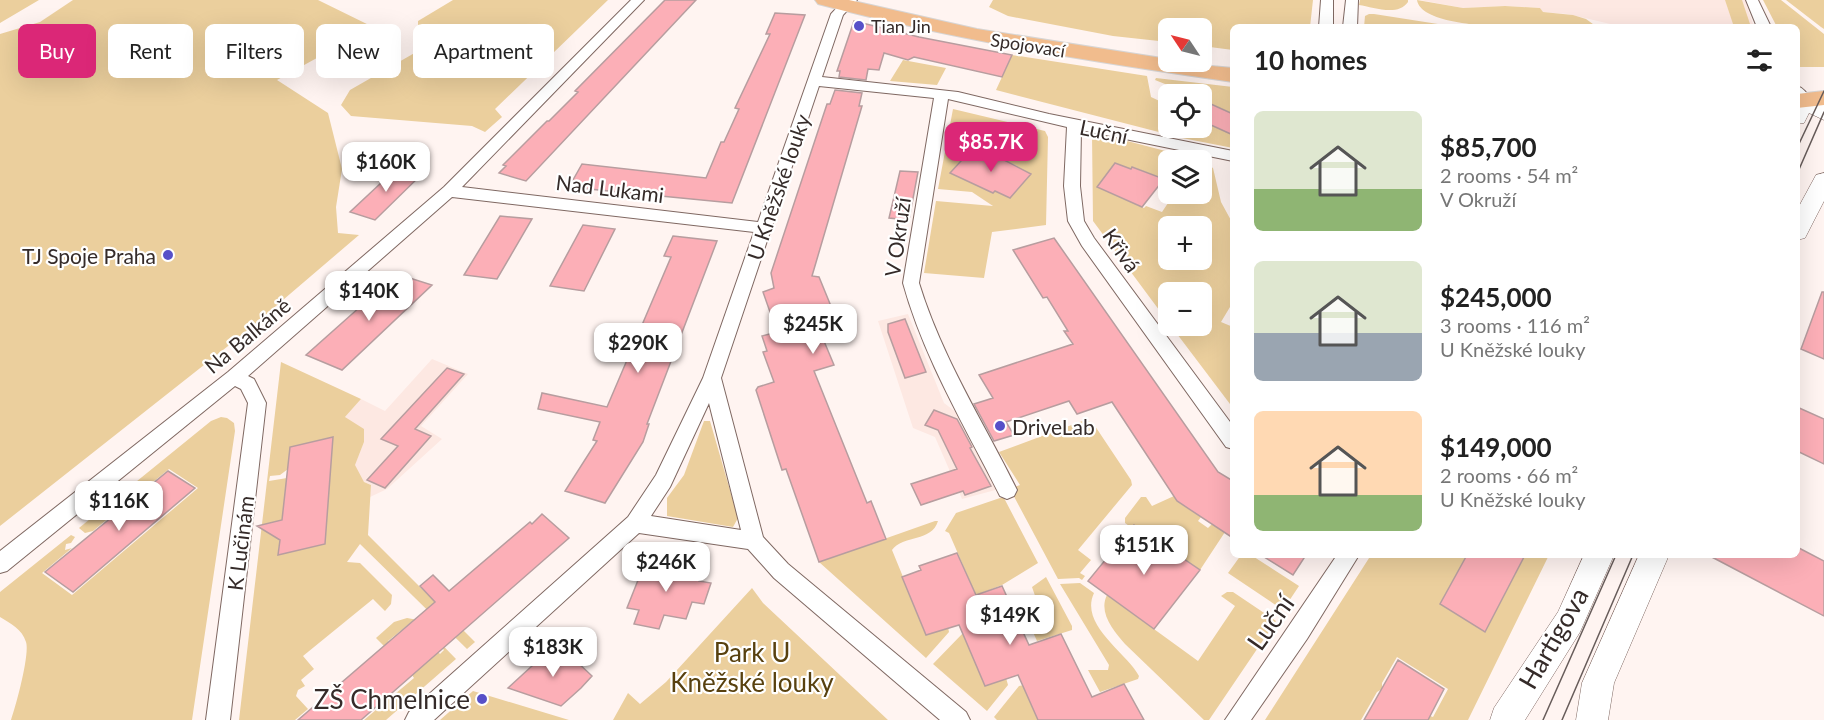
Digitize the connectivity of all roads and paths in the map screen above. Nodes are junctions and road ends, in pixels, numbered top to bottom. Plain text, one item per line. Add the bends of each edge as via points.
1 (638, 0) edge
2 (825, 0) edge
3 (882, 0) edge
4 (1327, 0) edge
5 (1352, 0) edge
6 (1752, 0) edge
7 (848, 3) edge
8 (1326, 24) edge
9 (1350, 24) edge
10 (1763, 24) edge
11 (1158, 50) edge
12 (1212, 56) edge
13 (1230, 59) edge
14 (1230, 75) edge
15 (816, 81) junction
16 (941, 96) junction
17 (1074, 124) junction
18 (1230, 155) edge
19 (1824, 180) edge
20 (449, 191) junction
21 (1800, 226) edge
22 (765, 228) junction
23 (234, 377) junction
24 (712, 378) junction
25 (1230, 437) edge
26 (1007, 490) dead end
27 (635, 523) junction
28 (754, 541) junction
29 (1347, 558) edge
30 (1598, 558) edge
31 (1653, 558) edge
32 (0, 564) edge
33 (218, 720) edge
34 (417, 720) edge
35 (958, 720) edge
36 (1236, 720) edge
37 (1506, 720) edge
38 (1592, 720) edge

1 - 20 street, Na Balkáně
2 - 7 main road, Spojovací
3 - 11 main road, Spojovací via 1054,34
4 - 8 street
5 - 9 street
6 - 10 street
7 - 14 main road, Spojovací via 925,26 1034,47
7 - 15 street, U Kněžské louky via 837,14
12 - 13 main road
15 - 16 street
15 - 22 street, U Kněžské louky
16 - 17 street, Luční via 958,96
16 - 26 street, V Okruží via 911,283 918,313 934,348
17 - 18 street, Luční
17 - 25 street, Křivá via 1072,186 1076,221
19 - 21 main road
20 - 22 street, Nad Lukami
20 - 23 street, Na Balkáně
22 - 24 street, U Kněžské louky
23 - 32 street, Na Balkáně
23 - 33 street, K Lučinám via 248,384 258,403
24 - 27 street, U Kněžské louky via 663,481
24 - 28 street
27 - 28 street
27 - 34 street, U Kněžské louky
28 - 35 street via 781,571
29 - 36 street, Luční
30 - 37 main road, Hartigova via 1569,622
31 - 38 main road via 1598,683

